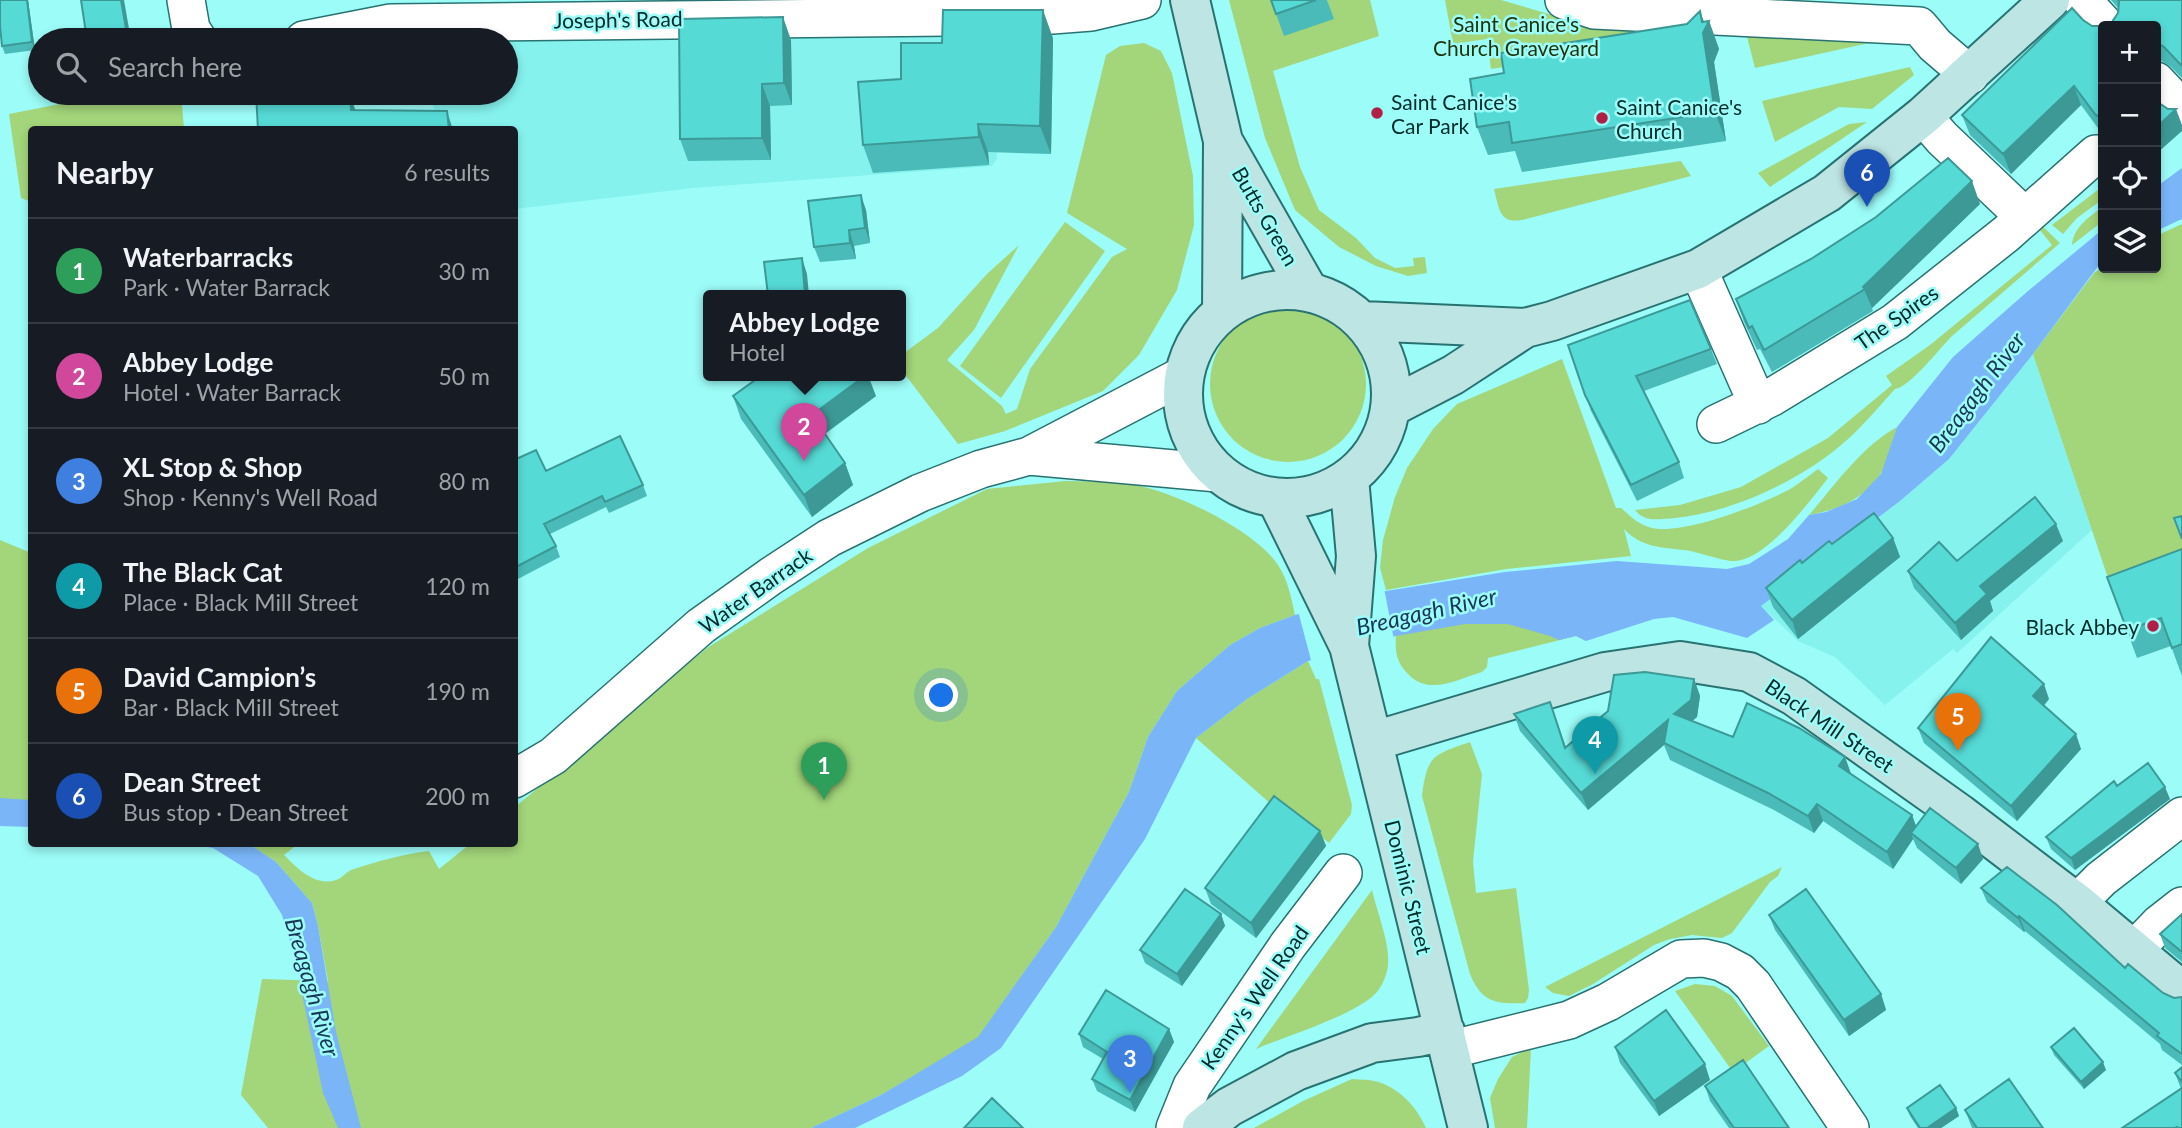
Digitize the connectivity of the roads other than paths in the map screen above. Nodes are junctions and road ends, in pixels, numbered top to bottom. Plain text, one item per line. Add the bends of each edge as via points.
1 (1142, 0) edge
2 (1190, 0) edge
3 (1564, 0) edge
4 (2050, 0) edge
5 (2082, 0) edge
6 (671, 9) edge
7 (2101, 21) edge
8 (365, 28) edge
9 (1969, 75) junction
10 (2159, 84) edge
11 (2182, 109) edge
12 (1923, 116) junction
13 (1223, 141) junction
14 (2096, 154) dead end
15 (2025, 217) junction
16 (1698, 269) junction
17 (1309, 292) junction
18 (1222, 312) junction
19 (1362, 321) junction
20 (1525, 328) junction
21 (1184, 375) junction
22 (1758, 405) junction
23 (1391, 407) junction
24 (1716, 424) dead end
25 (1029, 456) junction
26 (1218, 473) junction
27 (1349, 478) junction
28 (1276, 498) junction
29 (1352, 658) junction
30 (1374, 741) junction
31 (518, 777) edge
32 (2182, 816) edge
33 (1343, 873) dead end
34 (2077, 903) junction
35 (2182, 906) edge
36 (2133, 951) junction
37 (2182, 991) edge
38 (1447, 1040) junction
39 (1175, 1128) edge
40 (1202, 1128) edge
41 (1468, 1128) edge
42 (1850, 1128) edge

1 - 6 street, Joseph's Road via 1091,12 1039,16
2 - 13 main road, Butts Green
3 - 9 street via 1594,10 1919,26
4 - 9 main road
5 - 7 street
6 - 8 street, Joseph's Road
9 - 12 main road
10 - 11 street
12 - 15 street
12 - 16 main road via 1827,193
13 - 17 main road, Butts Green
13 - 18 main road, Butts Green
14 - 15 street, The Spires
15 - 22 street, The Spires via 1895,322
16 - 20 main road
16 - 22 street
17 - 18 main road via 1279,289 1249,296
17 - 19 main road via 1338,303
18 - 21 main road via 1204,329
19 - 20 main road
19 - 23 main road via 1380,346 1390,376
20 - 23 main road via 1453,375
21 - 25 street, Water Barrack
21 - 26 main road via 1184,411 1196,445
22 - 24 street, The Spires
23 - 27 main road via 1384,434
25 - 26 street, Water Barrack
25 - 31 street, Water Barrack via 981,468 920,493 829,538 701,626 553,756
26 - 28 main road via 1245,490
27 - 28 main road via 1302,498
27 - 29 main road, Dominic Street via 1356,574
28 - 29 main road, Dominic Street
29 - 30 main road, Dominic Street
30 - 34 main road, Black Mill Street via 1605,672 1680,661 1749,672 1804,703
30 - 38 main road, Dominic Street
32 - 34 street
33 - 39 street, Kenny's Well Road via 1192,1086
34 - 36 main road, Black Mill Street
35 - 36 street
36 - 37 main road, Black Mill Street
38 - 40 main road via 1418,1037 1372,1043 1296,1071 1229,1107
38 - 41 main road, Dominic Street
38 - 42 street via 1569,1020 1681,959 1704,958 1740,972 1753,985

